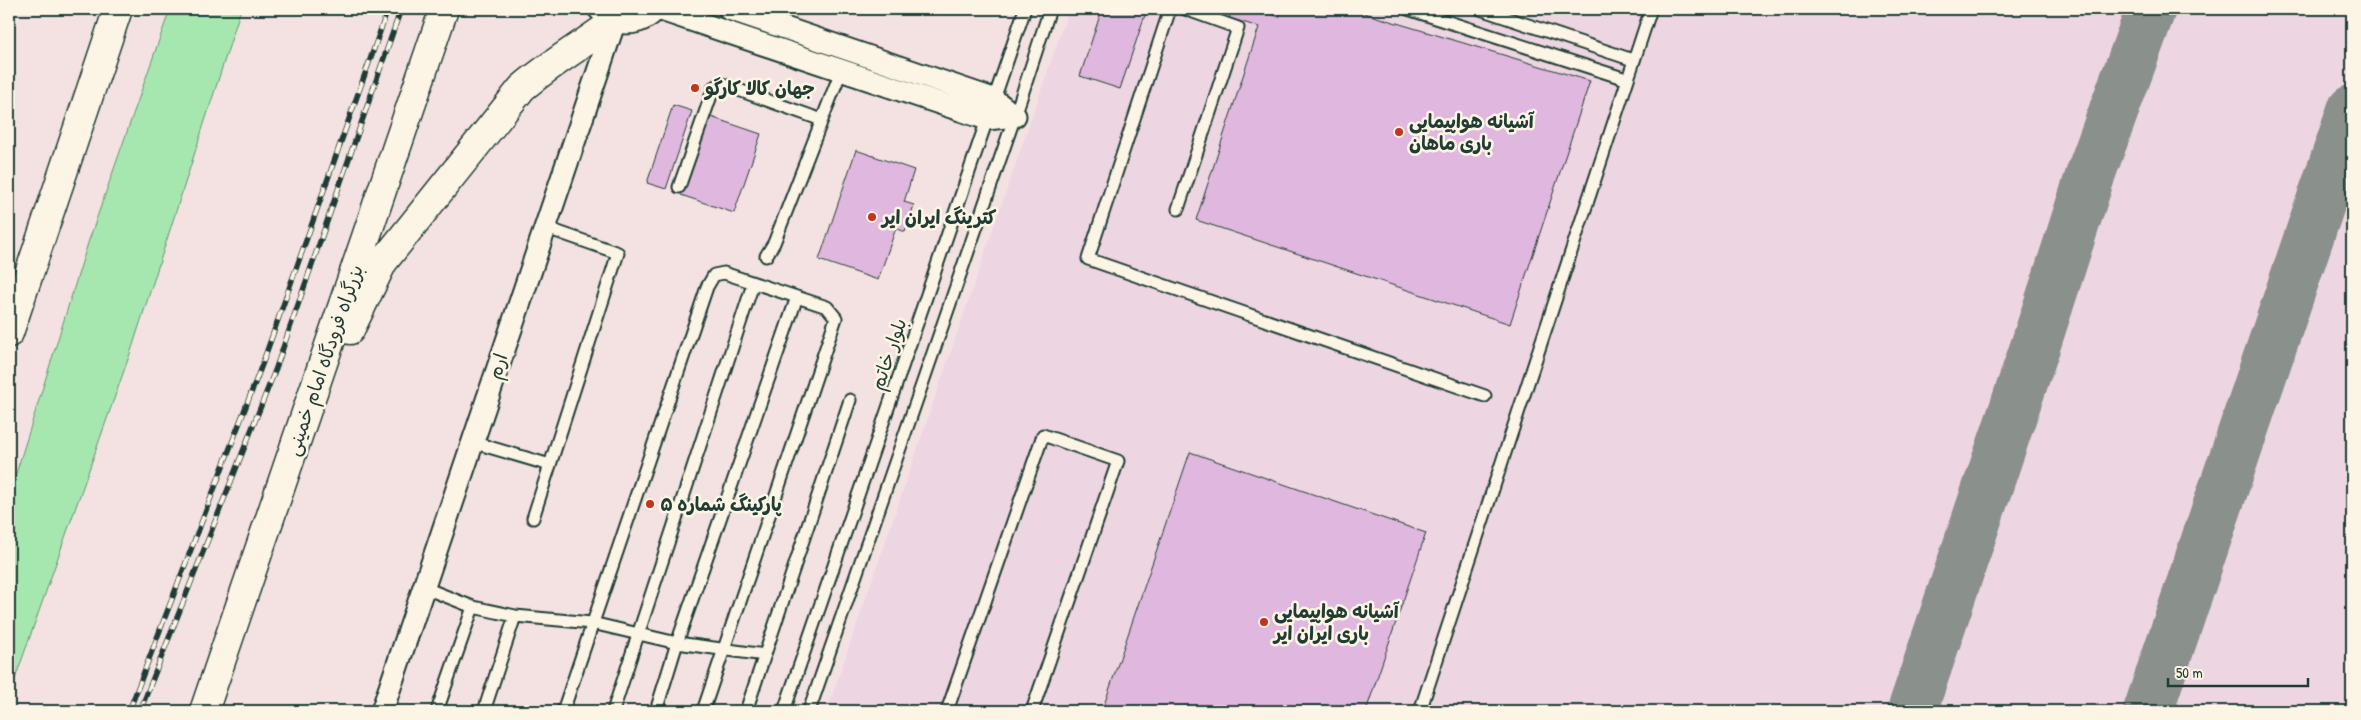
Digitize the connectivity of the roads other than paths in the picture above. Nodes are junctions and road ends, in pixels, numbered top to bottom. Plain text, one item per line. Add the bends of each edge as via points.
1 (118, 9) edge
2 (444, 9) edge
3 (658, 9) edge
4 (729, 9) edge
5 (1025, 9) edge
6 (1050, 9) edge
7 (1170, 9) edge
8 (1408, 9) edge
9 (1480, 9) edge
10 (1650, 9) edge
11 (1190, 10) edge
12 (1218, 14) edge
13 (607, 15) edge
14 (849, 50) junction
15 (1633, 60) junction
16 (840, 71) junction
17 (1626, 79) junction
18 (994, 99) junction
19 (1015, 116) junction
20 (987, 119) junction
21 (822, 120) junction
22 (679, 187) dead end
23 (1178, 209) dead end
24 (544, 227) junction
25 (766, 256) dead end
26 (754, 284) junction
27 (797, 297) junction
28 (9, 334) edge
29 (1485, 396) dead end
30 (850, 400) dead end
31 (300, 433) junction
32 (472, 442) junction
33 (550, 465) junction
34 (533, 518) dead end
35 (425, 588) junction
36 (473, 606) junction
37 (239, 610) junction
38 (515, 616) junction
39 (592, 623) junction
40 (639, 634) junction
41 (677, 642) junction
42 (722, 650) junction
43 (765, 655) junction
44 (204, 711) edge
45 (215, 711) edge
46 (382, 711) edge
47 (437, 711) edge
48 (484, 711) edge
49 (563, 711) edge
50 (613, 711) edge
51 (656, 711) edge
52 (703, 711) edge
53 (746, 711) edge
54 (784, 711) edge
55 (809, 711) edge
56 (946, 711) edge
57 (1032, 711) edge
58 (1420, 711) edge

1 - 28 highway
2 - 31 highway, بزرگراه فرودگاه امام خمینی
3 - 13 street via 639,22 627,24
3 - 16 street
4 - 14 street
5 - 18 lane, بلوار خاتم
6 - 19 lane
7 - 29 lane via 1088,259
8 - 17 lane
9 - 15 lane
10 - 15 lane
11 - 12 lane
12 - 23 lane via 1238,28
13 - 24 street, ارم
13 - 31 highway via 577,50 549,65 522,88 383,262
14 - 16 lane
14 - 18 street
15 - 17 lane
16 - 20 street
16 - 21 lane
17 - 58 lane
18 - 19 street
18 - 20 lane, بلوار خاتم
19 - 20 street
19 - 55 lane
20 - 54 lane, بلوار خاتم
21 - 22 lane via 722,84 714,87
21 - 25 lane via 774,244
24 - 32 street, ارم
24 - 33 lane via 618,253
26 - 27 lane
26 - 39 lane via 724,273 714,275 707,287
26 - 40 lane
27 - 41 lane
27 - 42 lane via 826,307 836,318
30 - 43 lane
31 - 37 highway, بزرگراه فرودگاه امام خمینی
32 - 33 lane
32 - 35 street, ارم
33 - 34 lane
35 - 36 lane
35 - 46 street, ارم
36 - 38 lane
36 - 47 lane
37 - 44 highway, بزرگراه فرودگاه امام خمینی
37 - 45 highway
38 - 39 lane
38 - 48 lane
39 - 40 lane
39 - 49 lane
40 - 41 lane
40 - 50 lane
41 - 42 lane
41 - 51 lane
42 - 43 lane
42 - 52 lane
43 - 53 lane
56 - 57 lane via 1043,435 1118,461

